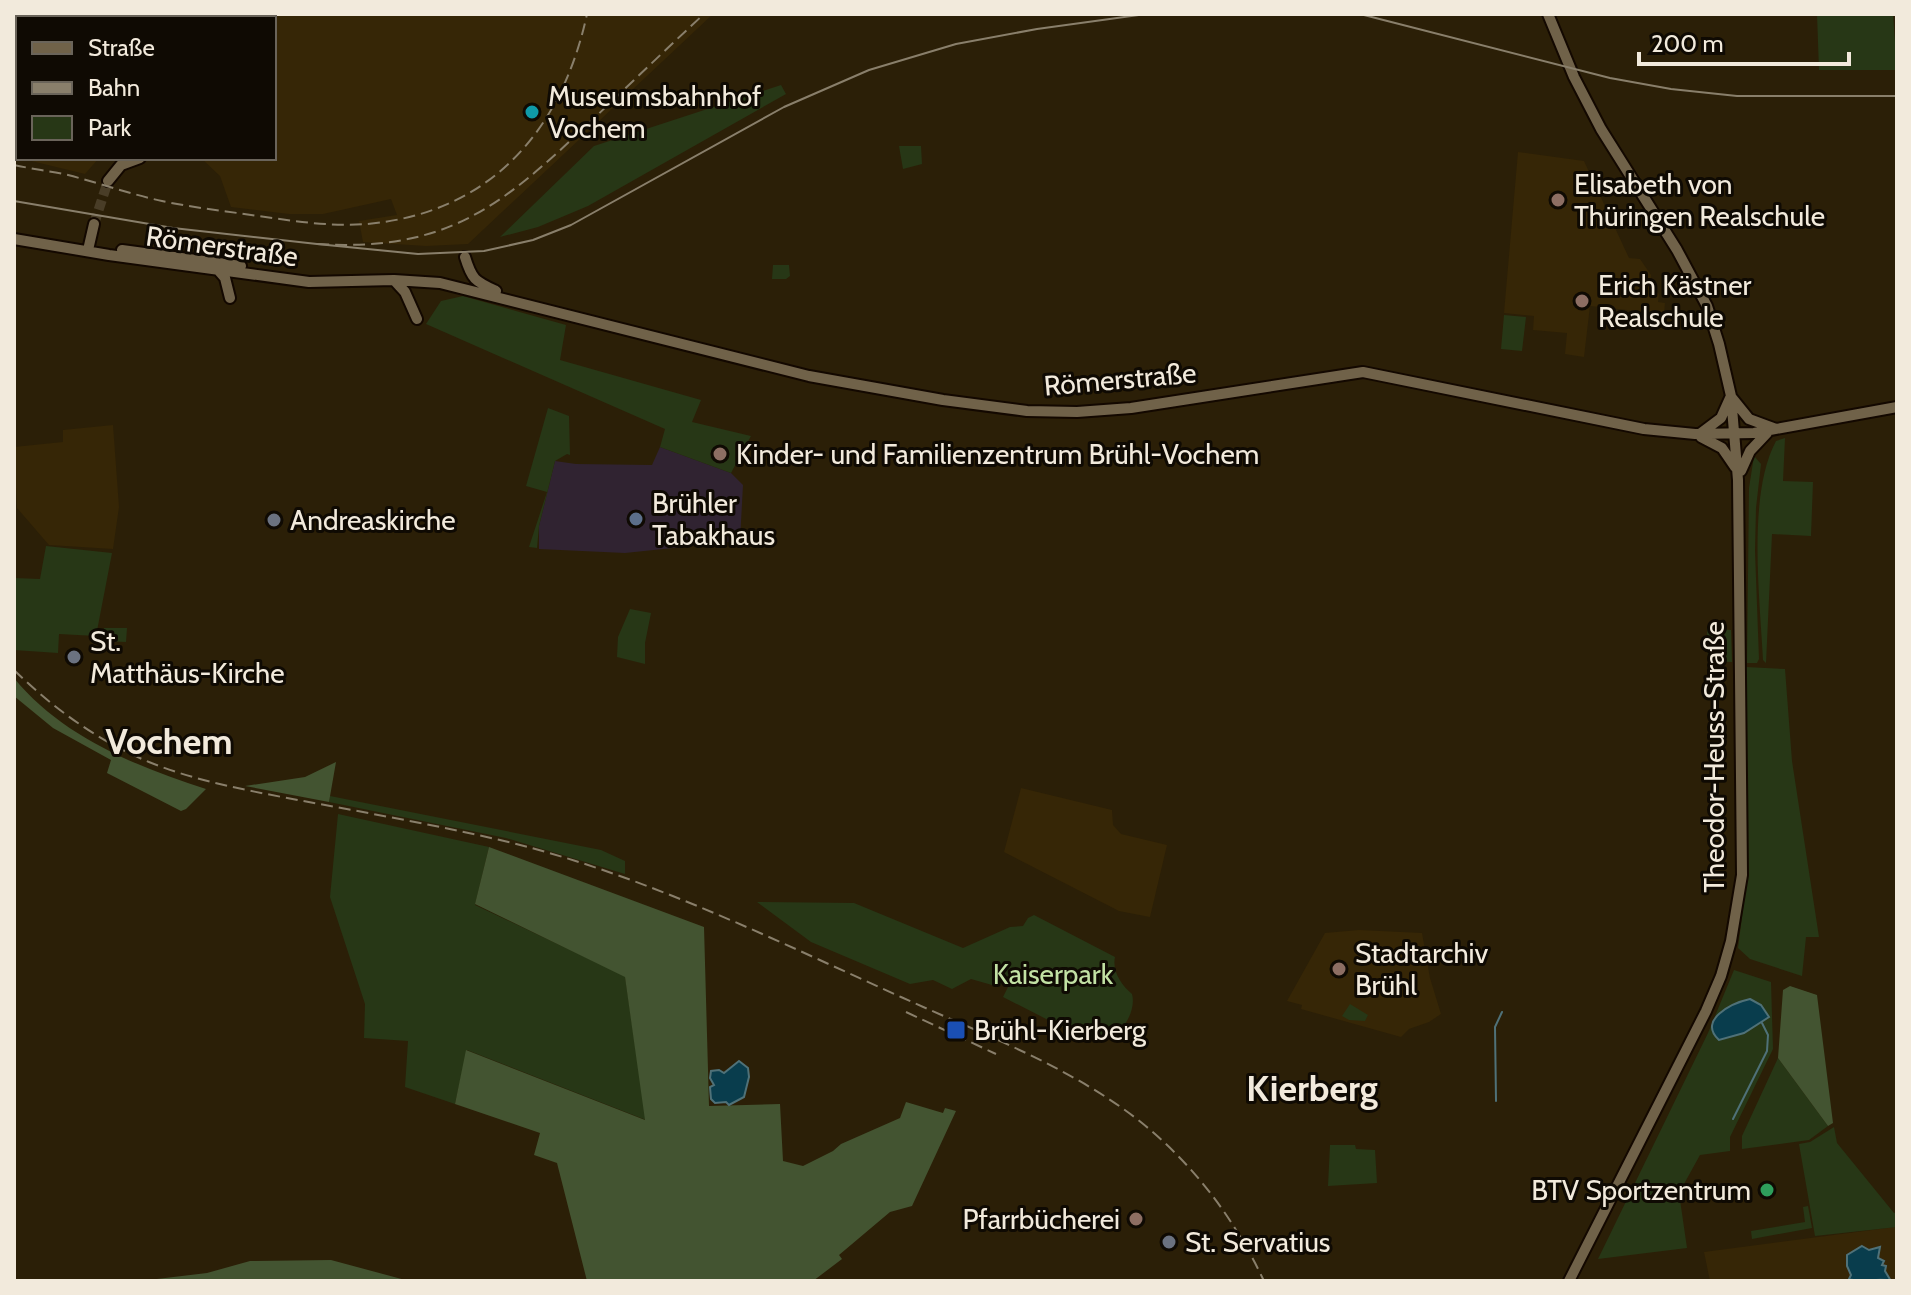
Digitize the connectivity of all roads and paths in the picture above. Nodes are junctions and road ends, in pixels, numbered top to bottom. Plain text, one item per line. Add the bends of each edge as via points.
1 (1548, 14) edge
2 (135, 160) edge
3 (108, 181) tunnel mouth
4 (94, 224) tunnel mouth
5 (14, 239) edge
6 (88, 250) junction
7 (465, 257) dead end
8 (218, 270) junction
9 (247, 274) junction
10 (351, 280) junction
11 (394, 280) junction
12 (516, 300) junction
13 (417, 319) dead end
14 (1731, 396) junction
15 (1897, 407) edge
16 (1774, 430) junction
17 (1697, 434) junction
18 (1736, 435) junction
19 (1738, 476) junction
20 (1569, 1281) edge

1 - 14 main road, Theodor-Heuss-Straße via 1601,129 1703,298
2 - 3 main road via 121,165
4 - 6 main road
5 - 6 main road, Römerstraße
6 - 8 main road, Römerstraße
6 - 10 main road, Römerstraße via 110,248
7 - 12 main road via 476,281
8 - 9 main road, Römerstraße
8 - 9 main road via 230,298
9 - 10 main road, Römerstraße via 309,282
10 - 11 main road, Römerstraße
11 - 12 main road, Römerstraße via 440,283
11 - 13 main road
12 - 17 main road, Römerstraße via 809,376 997,408 1131,408 1363,372 1644,429
14 - 16 main road via 1749,419
14 - 17 main road via 1721,418
14 - 18 main road, Theodor-Heuss-Straße
15 - 16 main road, Römerstraße
16 - 18 main road, Römerstraße
16 - 19 main road via 1750,451
17 - 18 main road, Römerstraße
17 - 19 main road via 1722,448
18 - 19 main road, Theodor-Heuss-Straße
19 - 20 main road, Theodor-Heuss-Straße via 1742,875 1731,941 1706,1011

